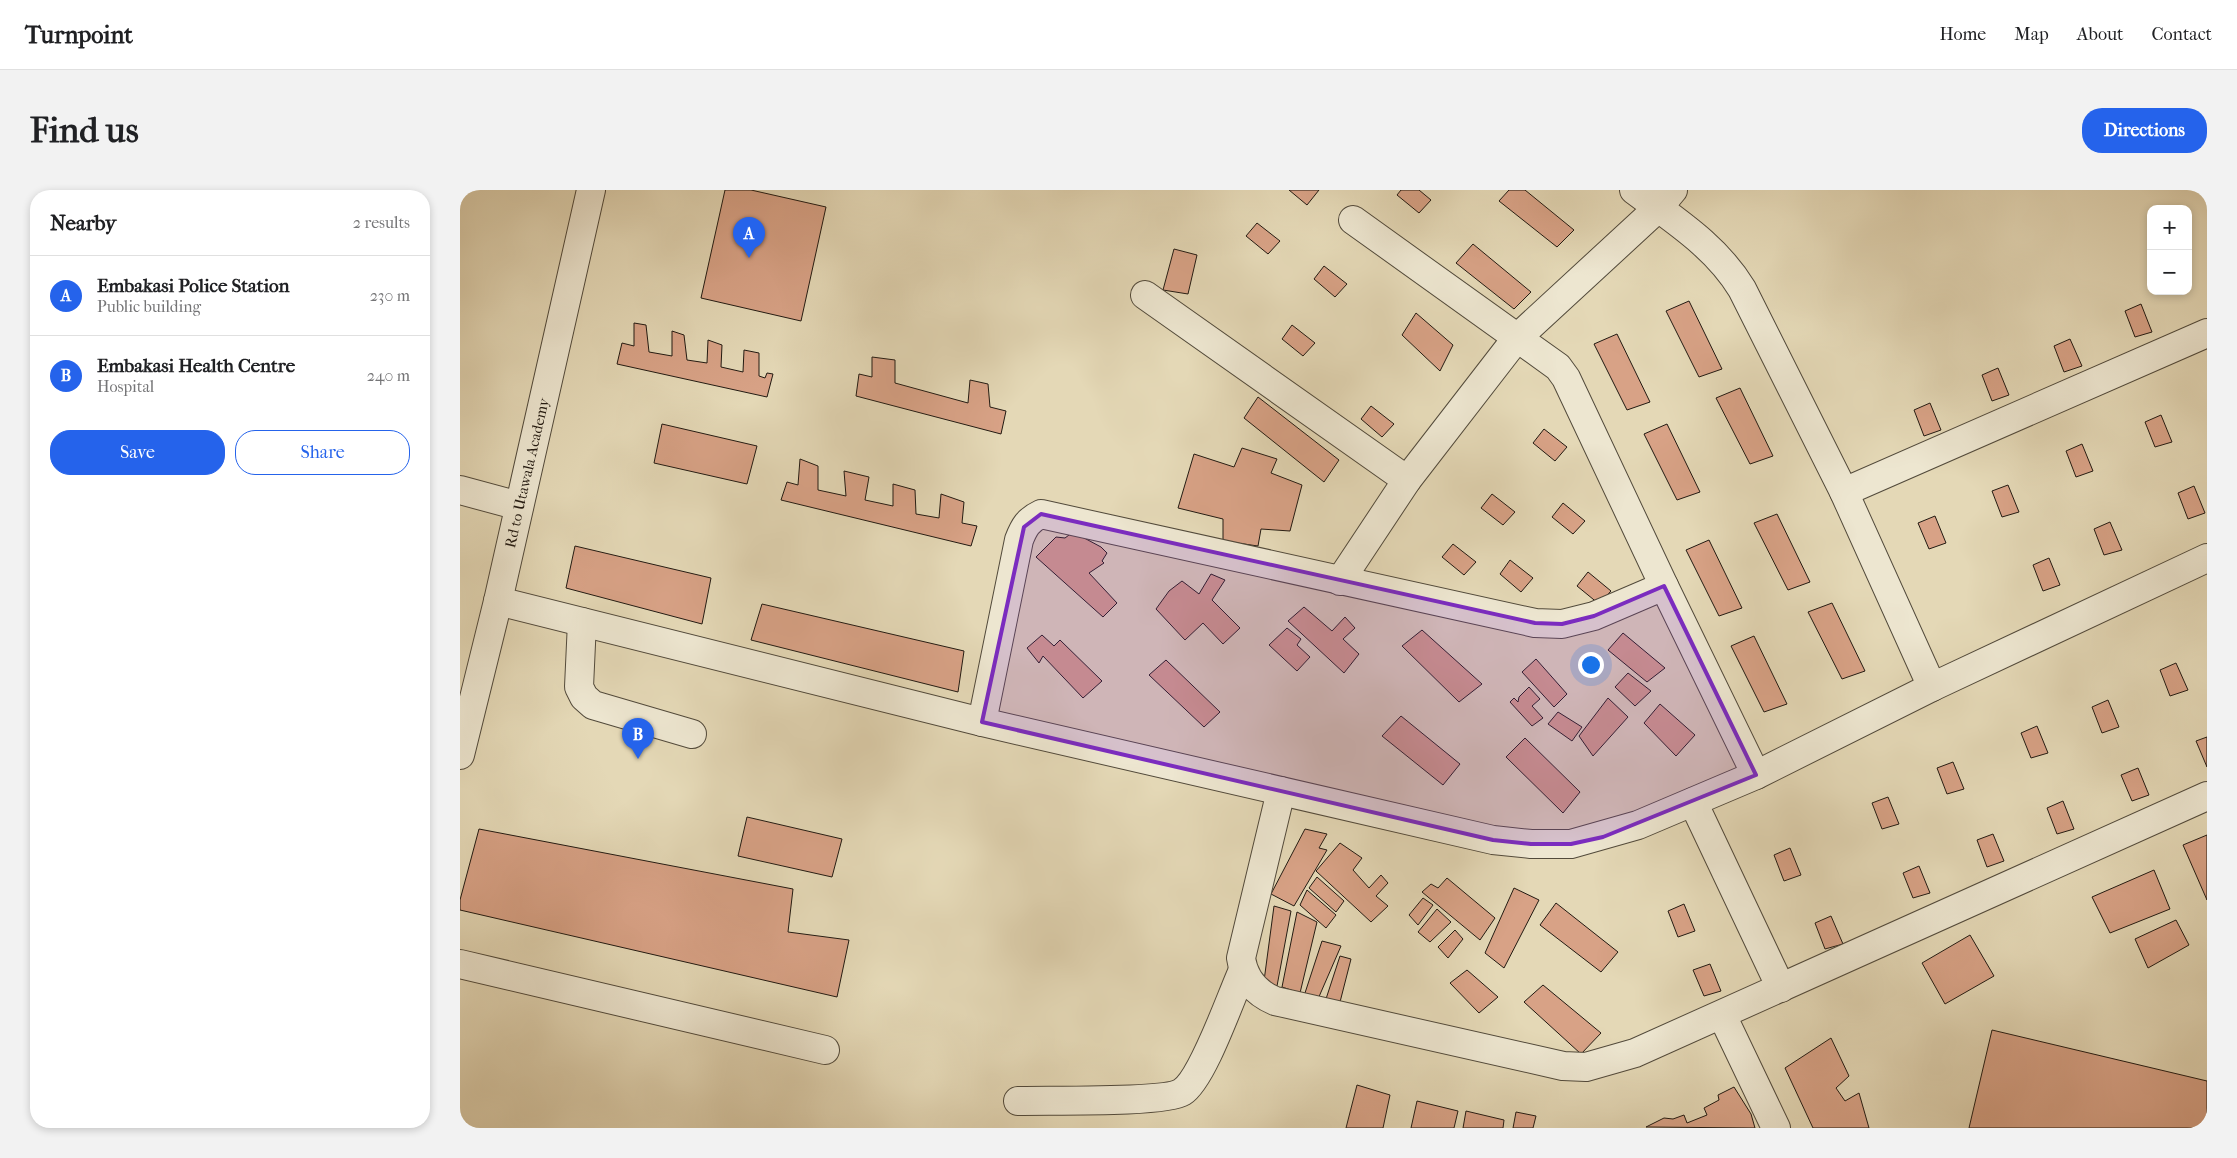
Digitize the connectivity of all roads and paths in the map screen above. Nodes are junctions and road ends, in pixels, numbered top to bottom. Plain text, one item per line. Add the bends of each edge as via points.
1 (591, 190) edge
2 (1634, 190) edge
3 (1666, 199) edge
4 (1353, 220) dead end
5 (1145, 295) dead end
6 (2207, 333) edge
7 (1516, 339) junction
8 (1406, 480) junction
9 (460, 490) edge
10 (1844, 492) junction
11 (519, 506) junction
12 (2207, 558) edge
13 (1340, 581) junction
14 (1664, 586) junction
15 (498, 601) junction
16 (582, 622) junction
17 (1932, 687) junction
18 (982, 722) junction
19 (692, 734) dead end
20 (460, 755) edge
21 (1756, 775) junction
22 (1281, 791) junction
23 (2207, 796) edge
24 (1693, 802) junction
25 (460, 964) edge
26 (1243, 970) junction
27 (1781, 988) junction
28 (1722, 1015) junction
29 (826, 1050) dead end
30 (1018, 1101) dead end
31 (1776, 1128) edge

1 - 11 street, Rd to Utawala Academy
2 - 3 street
3 - 7 street
3 - 10 street via 1729,267 1742,288
4 - 7 street
5 - 8 street
6 - 10 street
7 - 8 street
7 - 14 street via 1558,367 1566,378
8 - 13 street
9 - 11 street
10 - 17 street
11 - 15 street, Rd to Utawala Academy
12 - 17 street
13 - 14 street via 1535,623 1562,624 1594,616
13 - 18 street via 1041,514 1024,527 1019,540
14 - 21 street
15 - 16 street
15 - 20 street, Rd to Utawala Academy
16 - 18 street
16 - 19 street via 579,687 584,697 593,705
17 - 21 street
18 - 22 street
21 - 24 street
22 - 24 street via 1493,840 1532,844 1571,844 1602,837 1638,826
22 - 26 street via 1241,958
23 - 27 street
24 - 27 street
25 - 29 street
26 - 28 street via 1262,995 1275,1001 1563,1066 1586,1067 1635,1053
26 - 30 street via 1198,1074 1182,1093 1154,1098
27 - 28 street
28 - 31 street

